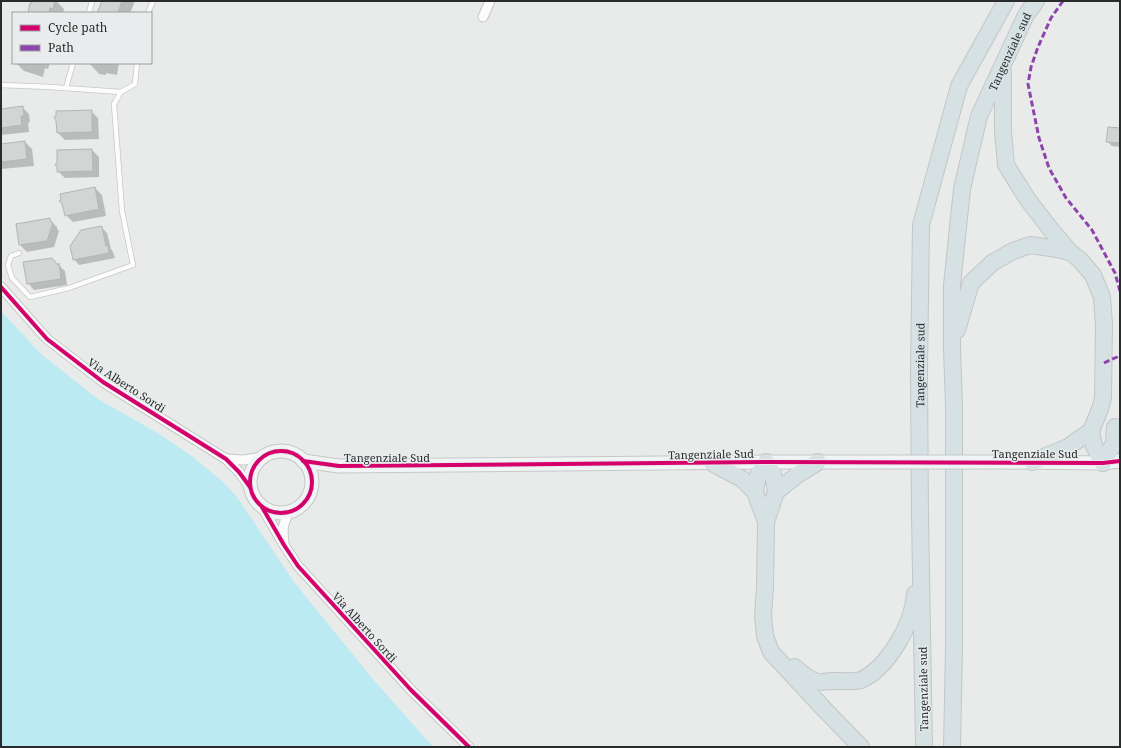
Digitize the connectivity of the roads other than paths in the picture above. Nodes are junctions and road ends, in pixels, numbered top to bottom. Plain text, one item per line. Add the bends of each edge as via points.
1 (92, 1) edge
2 (153, 1) edge
3 (490, 1) edge
4 (1006, 1) edge
5 (1036, 1) edge
6 (89, 12) edge
7 (148, 12) edge
8 (483, 17) dead end
9 (73, 64) edge
10 (137, 64) edge
11 (1003, 66) junction
12 (1, 85) edge
13 (66, 88) junction
14 (121, 92) junction
15 (1070, 252) junction
16 (19, 254) dead end
17 (1, 287) edge
18 (952, 349) junction
19 (1103, 398) junction
20 (1118, 429) edge
21 (1091, 431) junction
22 (263, 457) junction
23 (226, 459) junction
24 (303, 461) junction
25 (1120, 461) edge
26 (766, 462) junction
27 (818, 462) junction
28 (1032, 462) junction
29 (712, 463) junction
30 (1103, 463) junction
31 (339, 466) junction
32 (311, 479) junction
33 (250, 487) junction
34 (755, 492) junction
35 (776, 492) junction
36 (262, 507) junction
37 (289, 512) junction
38 (920, 516) junction
39 (766, 522) junction
40 (284, 545) junction
41 (765, 587) junction
42 (469, 747) edge
43 (861, 747) edge
44 (924, 747) edge
45 (952, 747) edge

1 - 6 lane
2 - 7 lane
3 - 8 street
4 - 38 highway, Tangenziale sud via 959,86 921,225
5 - 11 highway, Tangenziale sud via 1026,15
9 - 13 lane
10 - 14 lane via 135,84
11 - 15 highway via 1006,165 1028,200
11 - 18 highway, Tangenziale sud via 979,116 962,189 952,285
12 - 13 lane
13 - 14 lane
14 - 16 lane via 114,104 114,120 122,212 133,265 70,288 30,297 12,278 8,265 12,256
15 - 18 highway via 1030,245 992,263 971,282
15 - 19 highway via 1093,275 1102,297
17 - 23 street, Via Alberto Sordi via 47,339 103,382
18 - 45 highway, Tangenziale sud
19 - 20 highway
19 - 21 highway
20 - 30 highway
21 - 28 highway via 1068,448
21 - 30 highway via 1094,446
22 - 23 street
22 - 24 street via 271,453 288,452
22 - 33 street via 254,467
23 - 33 street, Via Alberto Sordi
24 - 31 street, Tangenziale Sud
24 - 32 street
25 - 30 street, Tangenziale Sud
26 - 27 street, Tangenziale Sud
26 - 29 street, Tangenziale Sud
26 - 34 highway via 758,475
26 - 35 highway via 773,474
27 - 28 street, Tangenziale Sud, bridge
27 - 35 highway
28 - 30 street, Tangenziale Sud
29 - 31 street, Tangenziale Sud
29 - 34 highway via 742,479
31 - 32 street, Tangenziale Sud
32 - 37 street via 310,492 304,503
33 - 36 street
34 - 39 highway
35 - 39 highway
36 - 37 street via 275,512
36 - 40 street, Via Alberto Sordi
37 - 40 street via 282,531
38 - 41 highway via 914,603 909,621 898,644 879,667 860,681 814,682 798,670 783,654 774,638
38 - 44 highway, Tangenziale sud
39 - 41 highway
40 - 42 street, Via Alberto Sordi via 298,566 373,649
41 - 43 highway via 763,616 765,636 771,652

